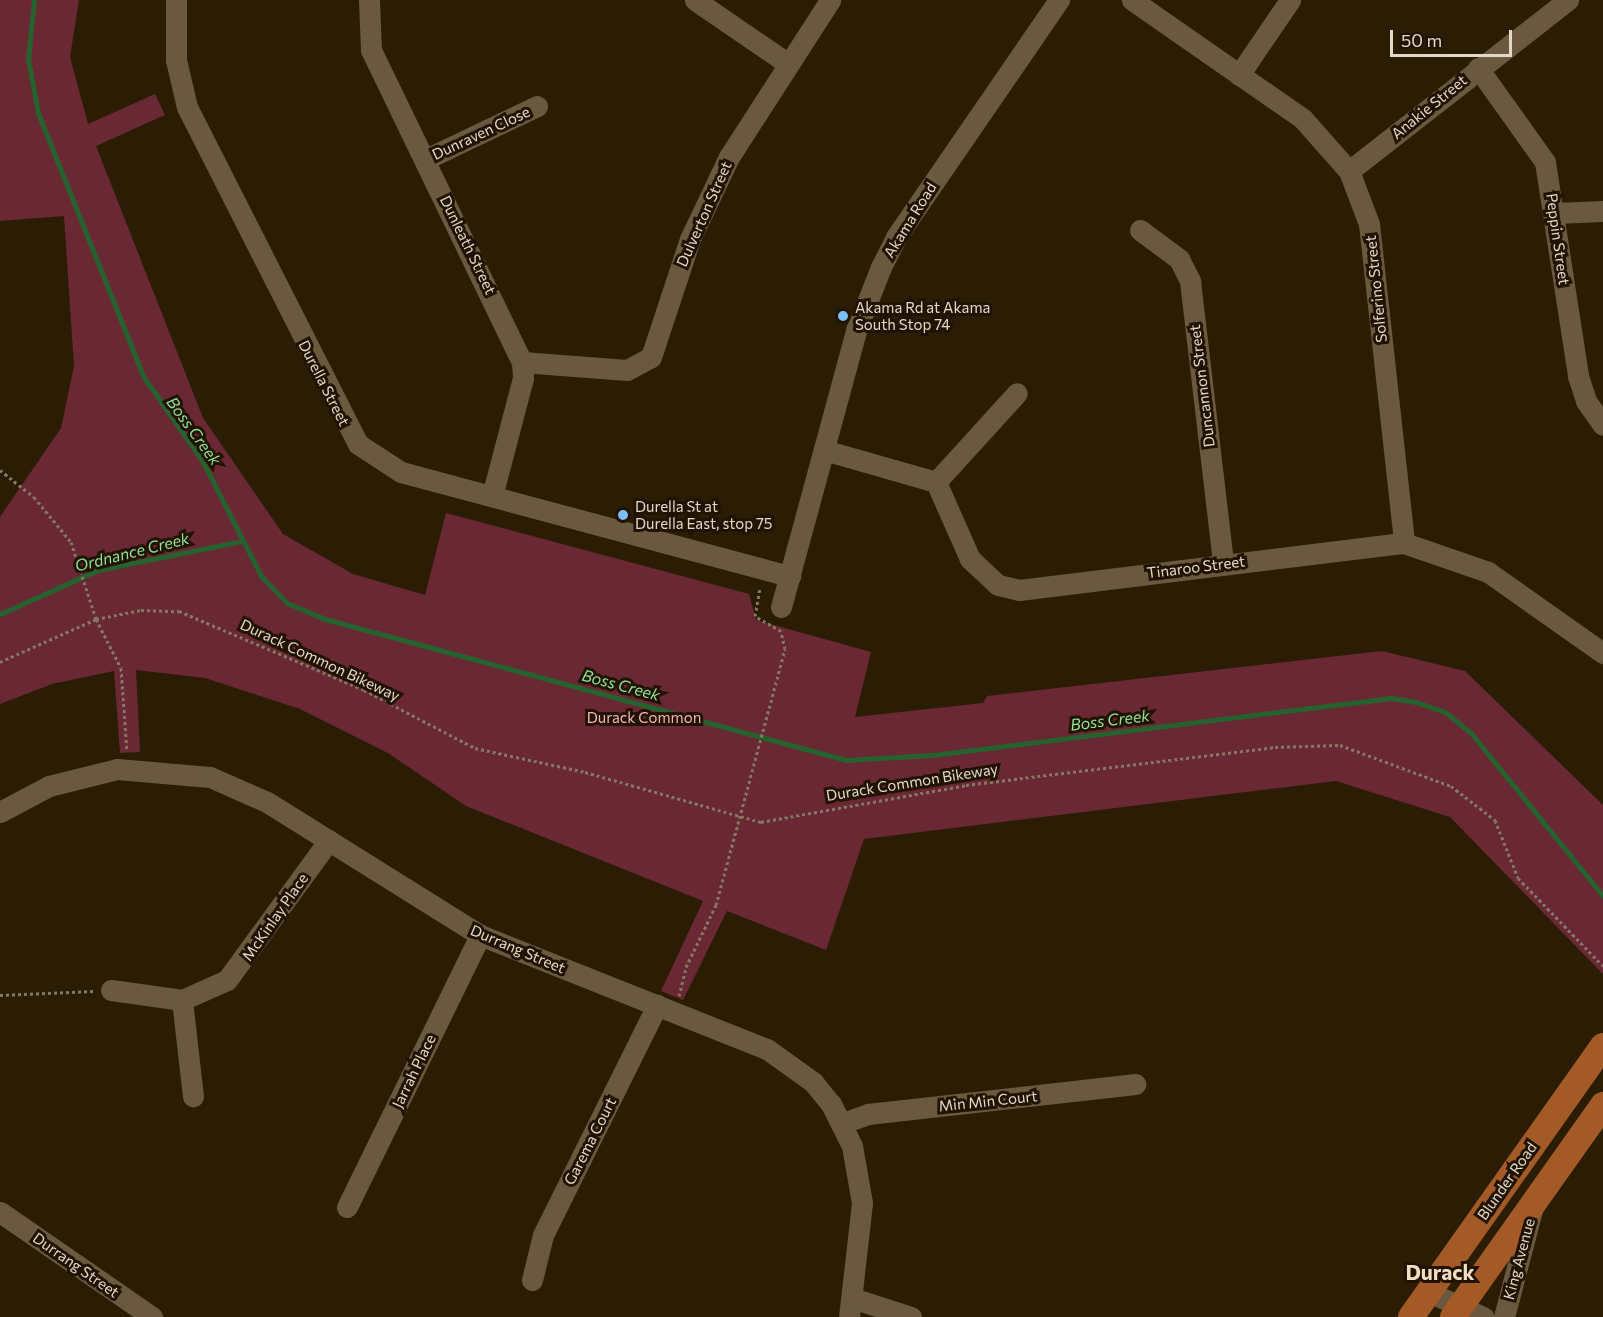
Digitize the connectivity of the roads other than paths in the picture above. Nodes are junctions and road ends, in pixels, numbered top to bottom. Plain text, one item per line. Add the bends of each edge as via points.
1 (176, 0) edge
2 (369, 0) edge
3 (695, 0) edge
4 (830, 0) edge
5 (1059, 0) edge
6 (1132, 0) edge
7 (1290, 0) edge
8 (1568, 0) edge
9 (787, 63) junction
10 (1478, 68) junction
11 (1239, 75) junction
12 (537, 106) dead end
13 (426, 159) junction
14 (1349, 171) junction
15 (1603, 211) edge
16 (1555, 213) junction
17 (1140, 230) dead end
18 (522, 362) junction
19 (1017, 393) dead end
20 (1603, 425) edge
21 (824, 450) junction
22 (936, 482) junction
23 (492, 496) junction
24 (1404, 543) junction
25 (1223, 564) junction
26 (790, 576) junction
27 (781, 607) dead end
28 (1603, 653) edge
29 (0, 813) edge
30 (329, 840) junction
31 (480, 935) junction
32 (111, 990) road end
33 (182, 1000) junction
34 (666, 1009) junction
35 (1603, 1046) edge
36 (1136, 1084) dead end
37 (193, 1096) dead end
38 (1603, 1105) edge
39 (843, 1123) junction
40 (1535, 1201) junction
41 (347, 1207) dead end
42 (0, 1212) edge
43 (532, 1280) dead end
44 (1429, 1292) junction
45 (850, 1307) edge
46 (1462, 1314) edge
47 (152, 1317) edge
48 (911, 1317) edge
49 (1411, 1317) edge
50 (1504, 1317) edge

1 - 23 street, Durella Street via 176,60 188,107 341,418 376,460
2 - 13 street, Dunleath Street via 372,50
3 - 9 street
4 - 9 street, Dulverton Street
5 - 21 street, Akama Road via 896,237 856,328
6 - 11 street, Solferino Street
7 - 11 street
8 - 10 street, Anakie Street
9 - 18 street, Dulverton Street via 709,196 651,357 627,370
10 - 14 street, Anakie Street
10 - 16 street, Peppin Street via 1545,162
11 - 14 street, Solferino Street via 1304,119
12 - 13 street, Dunraven Close
13 - 18 street, Dunleath Street
14 - 24 street, Solferino Street via 1369,224
15 - 16 street
16 - 20 street, Peppin Street via 1578,376 1586,401
17 - 25 street, Duncannon Street via 1179,259 1190,281
18 - 23 street via 523,378
19 - 22 street
21 - 22 street
21 - 26 street, Akama Road
22 - 25 street, Tinaroo Street via 970,559 998,585 1019,590
23 - 26 street, Durella Street
24 - 25 street, Tinaroo Street
24 - 28 street, Tinaroo Street via 1488,572
26 - 27 street, Akama Road
29 - 30 street, Durrang Street via 49,786 128,768 210,777 267,802
30 - 31 street, Durrang Street
30 - 33 street, McKinlay Place via 245,962 227,980
31 - 34 street, Durrang Street
31 - 41 street, Jarrah Place
32 - 33 street
33 - 37 street
34 - 39 street, Durrang Street via 767,1049 813,1082
34 - 43 street, Garema Court via 543,1235
35 - 44 main road, Blunder Road
36 - 39 street, Min Min Court via 868,1114
38 - 40 main road
39 - 45 street, Durrang Street via 862,1203
40 - 46 main road
40 - 50 street, King Avenue
42 - 47 street, Durrang Street
44 - 46 street
44 - 49 main road, Blunder Road
45 - 48 street

